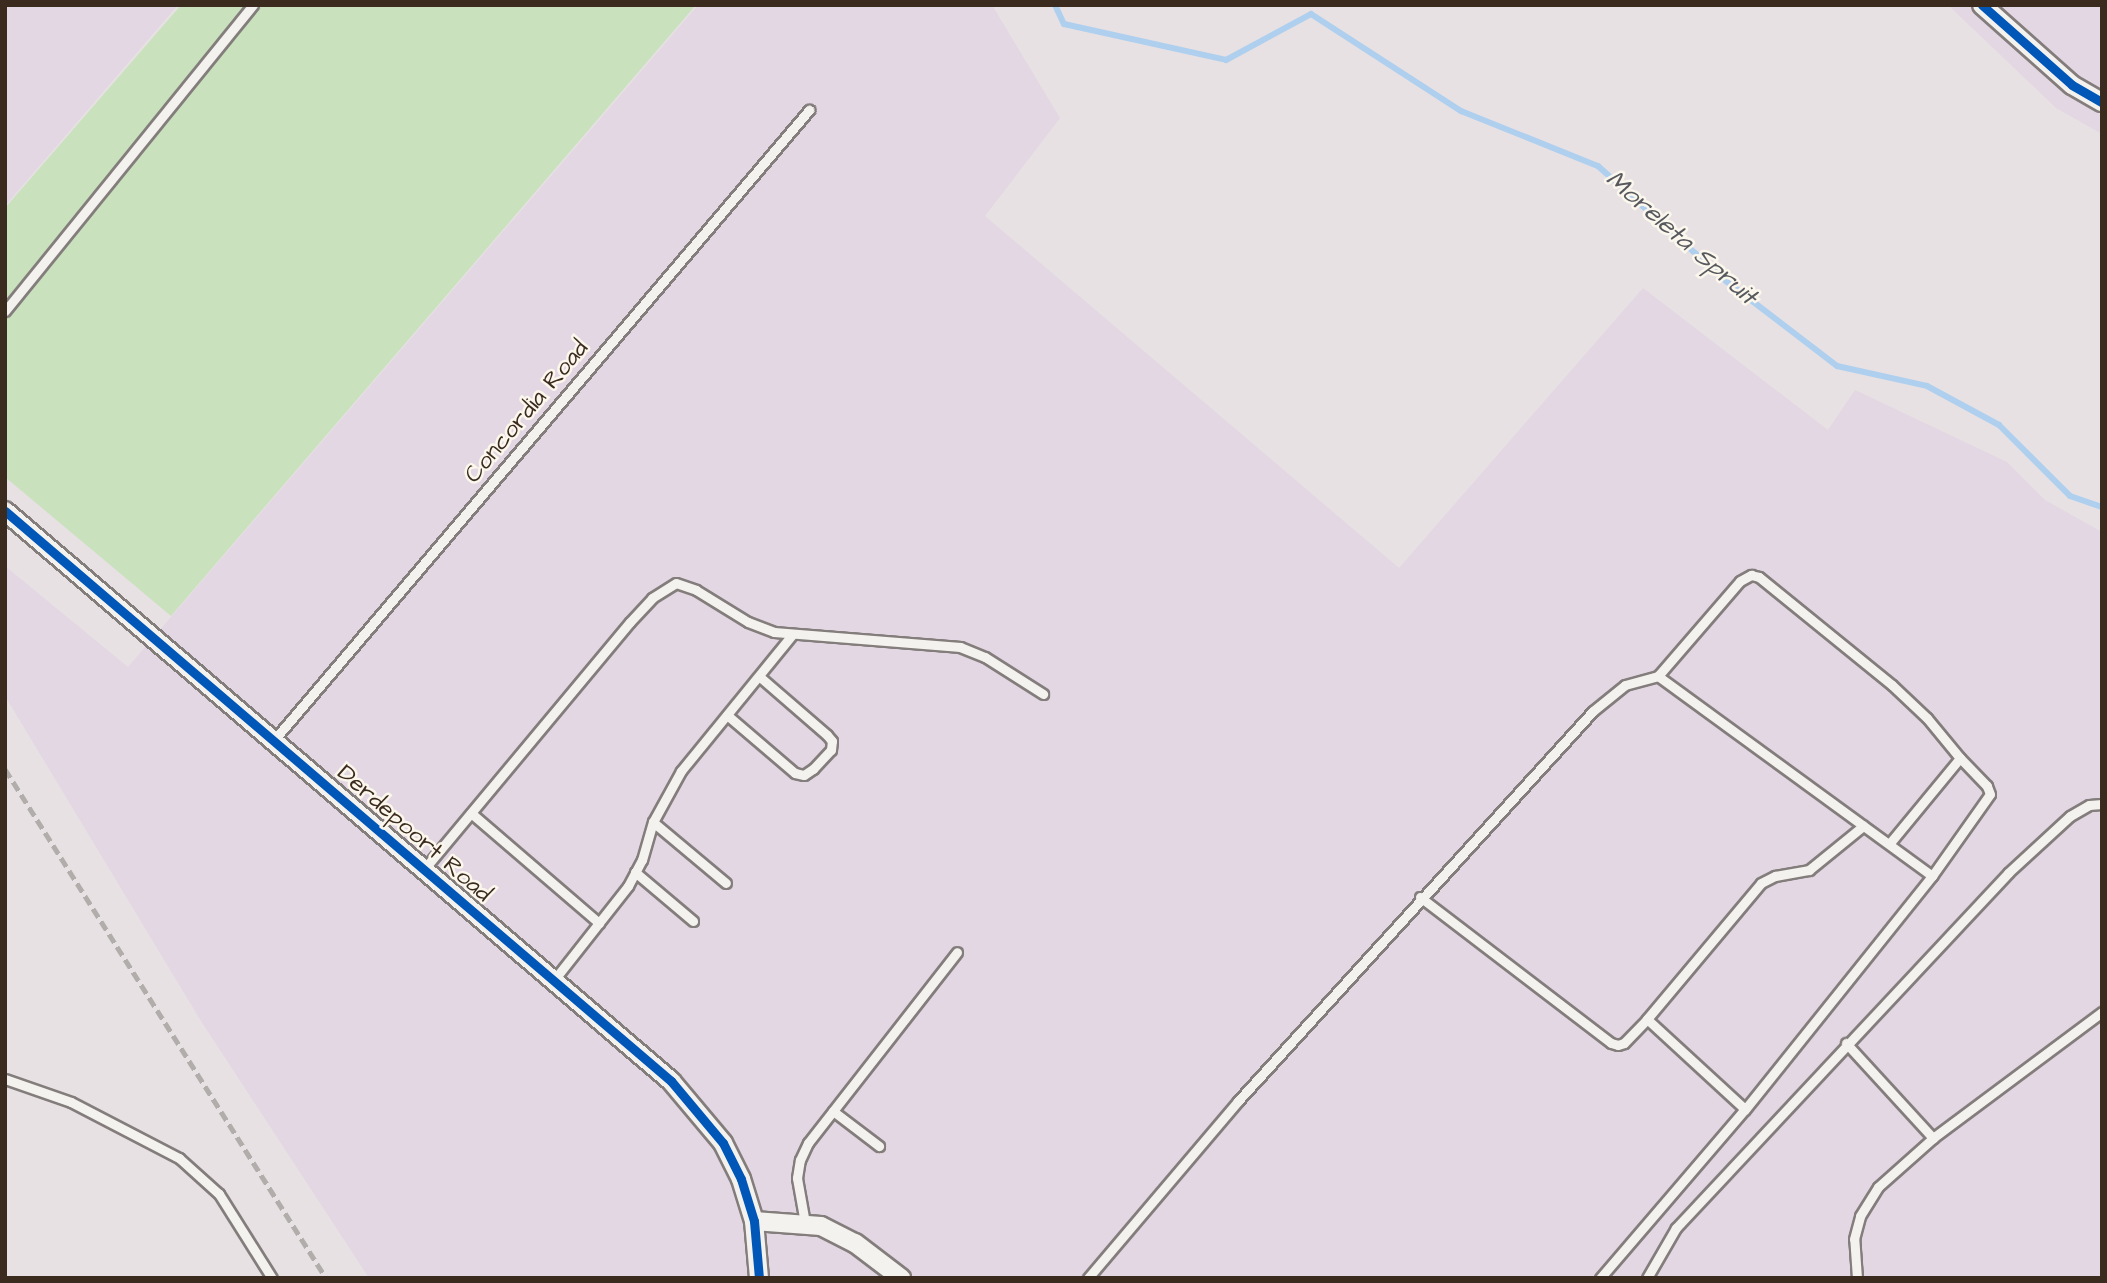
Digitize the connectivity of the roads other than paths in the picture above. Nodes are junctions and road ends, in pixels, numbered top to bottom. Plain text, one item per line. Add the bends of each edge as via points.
1 (253, 5) edge
2 (1982, 5) edge
3 (2102, 103) edge
4 (809, 110) dead end
5 (5, 311) edge
6 (5, 511) edge
7 (792, 635) junction
8 (759, 676) junction
9 (1658, 676) junction
10 (1043, 694) dead end
11 (727, 715) junction
12 (274, 740) junction
13 (1960, 758) junction
14 (2102, 804) edge
15 (471, 813) junction
16 (653, 821) junction
17 (1863, 826) junction
18 (1889, 843) junction
19 (425, 869) junction
20 (635, 872) junction
21 (1932, 876) junction
22 (726, 883) dead end
23 (1420, 897) junction
24 (693, 921) dead end
25 (599, 923) junction
26 (957, 952) dead end
27 (554, 980) junction
28 (2102, 1012) edge
29 (1647, 1019) junction
30 (1846, 1043) junction
31 (5, 1079) edge
32 (1745, 1109) junction
33 (833, 1111) junction
34 (1933, 1138) junction
35 (879, 1146) dead end
36 (754, 1221) junction
37 (805, 1223) junction
38 (758, 1277) edge
39 (272, 1278) edge
40 (901, 1278) edge
41 (1088, 1278) edge
42 (1600, 1278) edge
43 (1647, 1278) edge
44 (1857, 1278) edge

1 - 5 lane
2 - 3 street via 2072,85
4 - 12 lane, Concordia Road
6 - 12 street, Derdepoort Road
7 - 8 lane
7 - 10 lane via 960,647 985,657
7 - 15 lane via 762,629 683,583 666,587 631,622
8 - 11 lane
8 - 11 lane via 827,735 831,750 804,775 795,773
9 - 13 lane via 1740,581 1751,575 1759,577 1892,685
9 - 17 lane
9 - 23 lane via 1612,693
11 - 16 lane via 681,771
12 - 19 street, Derdepoort Road
13 - 18 lane
13 - 21 lane via 1990,794
14 - 30 lane via 2089,805 2070,816 2008,873
15 - 19 lane
15 - 25 lane
16 - 20 lane
16 - 22 lane
17 - 18 lane
17 - 29 lane via 1809,870 1760,883
18 - 21 lane
19 - 27 street, Derdepoort Road
20 - 24 lane
20 - 25 lane
21 - 32 lane
23 - 29 lane via 1611,1043 1624,1043
23 - 41 lane
25 - 27 lane
26 - 33 lane
27 - 36 street, Derdepoort Road via 671,1081 698,1111 723,1143 741,1178
28 - 34 lane
29 - 32 lane
30 - 34 lane
30 - 43 lane via 1676,1228
31 - 39 lane via 71,1102 179,1158 225,1202
32 - 42 lane
33 - 35 lane
33 - 37 lane via 800,1160 797,1178
34 - 44 lane via 1878,1187 1860,1216 1854,1239
36 - 37 street
36 - 38 street, Derdepoort Road
37 - 40 street via 855,1243

